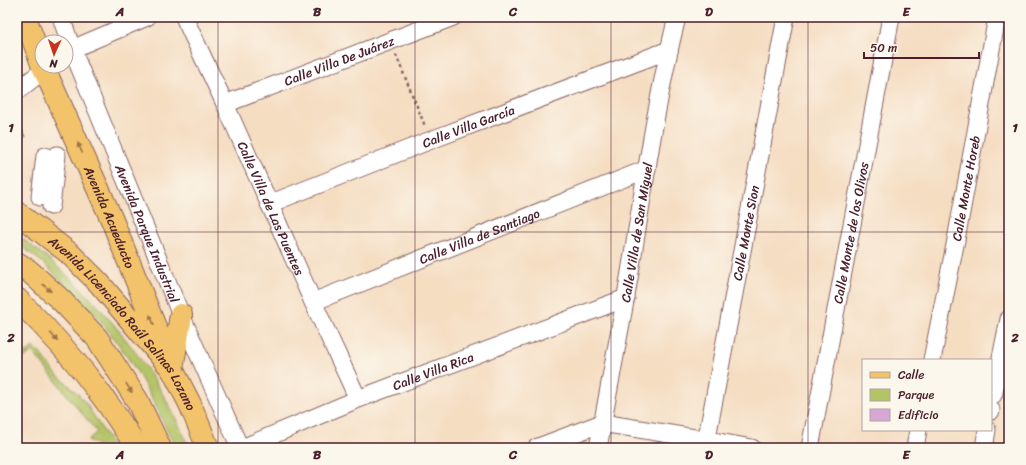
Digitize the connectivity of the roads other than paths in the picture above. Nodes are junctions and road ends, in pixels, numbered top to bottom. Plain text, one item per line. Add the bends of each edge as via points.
1 (25, 17) edge
2 (61, 17) edge
3 (147, 17) edge
4 (184, 17) edge
5 (453, 17) edge
6 (677, 17) edge
7 (786, 17) edge
8 (891, 17) edge
9 (997, 17) edge
10 (65, 34) edge
11 (34, 39) edge
12 (74, 49) edge
13 (669, 50) junction
14 (74, 63) edge
15 (36, 74) edge
16 (48, 74) edge
17 (17, 91) edge
18 (225, 104) junction
19 (49, 155) dead end
20 (647, 170) junction
21 (44, 200) dead end
22 (269, 204) junction
23 (17, 213) edge
24 (17, 263) edge
25 (626, 298) junction
26 (17, 299) edge
27 (312, 302) junction
28 (181, 315) junction
29 (1009, 319) edge
30 (1006, 347) edge
31 (932, 359) edge
32 (172, 369) junction
33 (992, 396) edge
34 (358, 399) junction
35 (602, 423) junction
36 (918, 431) edge
37 (987, 431) edge
38 (706, 444) edge
39 (140, 448) edge
40 (160, 448) edge
41 (208, 448) edge
42 (241, 448) edge
43 (536, 448) edge
44 (598, 448) edge
45 (752, 448) edge
46 (810, 448) edge
47 (915, 448) edge
48 (984, 448) edge

1 - 11 main road, Avenida Acueducto
2 - 10 street, Avenida Parque Industrial
3 - 12 street
4 - 18 street, Calle Villa de Las Puentes
5 - 18 street, Calle Villa De Juárez
6 - 13 street, Calle Villa de San Miguel
7 - 38 street, Calle Monte Sion
8 - 46 street, Calle Monte de los Olivos
9 - 31 street, Calle Monte Horeb
13 - 20 street, Calle Villa de San Miguel
13 - 22 street, Calle Villa García
14 - 28 street, Avenida Parque Industrial
15 - 17 street
32 -> 16 main road, Avenida Acueducto via 112,220
18 - 22 street, Calle Villa de Las Puentes
19 - 21 street
20 - 25 street, Calle Villa de San Miguel
20 - 27 street, Calle Villa de Santiago
22 - 27 street, Calle Villa de Las Puentes
23 - 32 main road, Avenida Licenciado Raúl Salinas Lozano via 70,253
24 -> 40 main road, Avenida Licenciado Raúl Salinas Lozano via 62,301 97,338 137,400
25 - 34 street, Calle Villa Rica
25 - 35 street, Calle Villa de San Miguel
26 -> 39 main road via 80,369
27 - 34 street, Calle Villa de Las Puentes
28 - 32 main road
28 - 42 street, Avenida Parque Industrial
29 - 30 street
30 - 33 street
32 - 41 main road, Avenida Licenciado Raúl Salinas Lozano
34 - 42 street, Calle Villa Rica
35 - 38 street
35 - 43 street
35 - 44 street, Calle Villa de San Miguel
36 - 47 street
37 - 48 street
38 - 45 street

